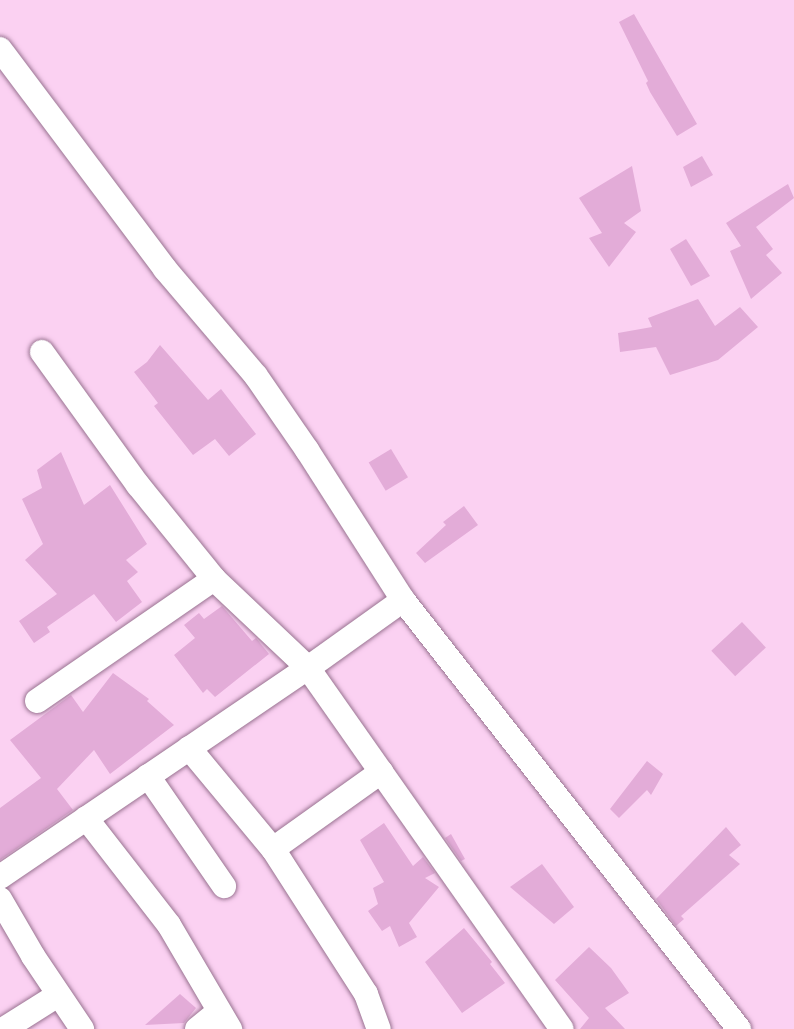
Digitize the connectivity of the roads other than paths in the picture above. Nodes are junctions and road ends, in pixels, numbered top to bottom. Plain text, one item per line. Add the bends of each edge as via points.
1 (0, 49) edge
2 (42, 352) dead end
3 (214, 579) junction
4 (403, 600) junction
5 (308, 668) junction
6 (37, 701) dead end
7 (189, 748) junction
8 (381, 772) junction
9 (147, 776) junction
10 (86, 818) junction
11 (273, 849) junction
12 (0, 877) edge
13 (224, 886) dead end
14 (0, 899) edge
15 (58, 995) junction
16 (225, 1020) edge
17 (552, 1026) edge
18 (4, 1029) edge
19 (82, 1029) edge
20 (197, 1029) edge
21 (379, 1029) edge
22 (739, 1029) edge

1 - 4 street via 165,268 256,376
2 - 3 street via 138,485
3 - 5 street
3 - 6 street
4 - 5 street
4 - 22 street
5 - 7 street
5 - 8 street
7 - 9 street
7 - 11 street
8 - 11 street
8 - 17 street
9 - 10 street
9 - 13 street
10 - 12 street
10 - 16 street via 169,924
11 - 21 street via 366,994
14 - 15 street
15 - 18 street
15 - 19 street
16 - 20 street

